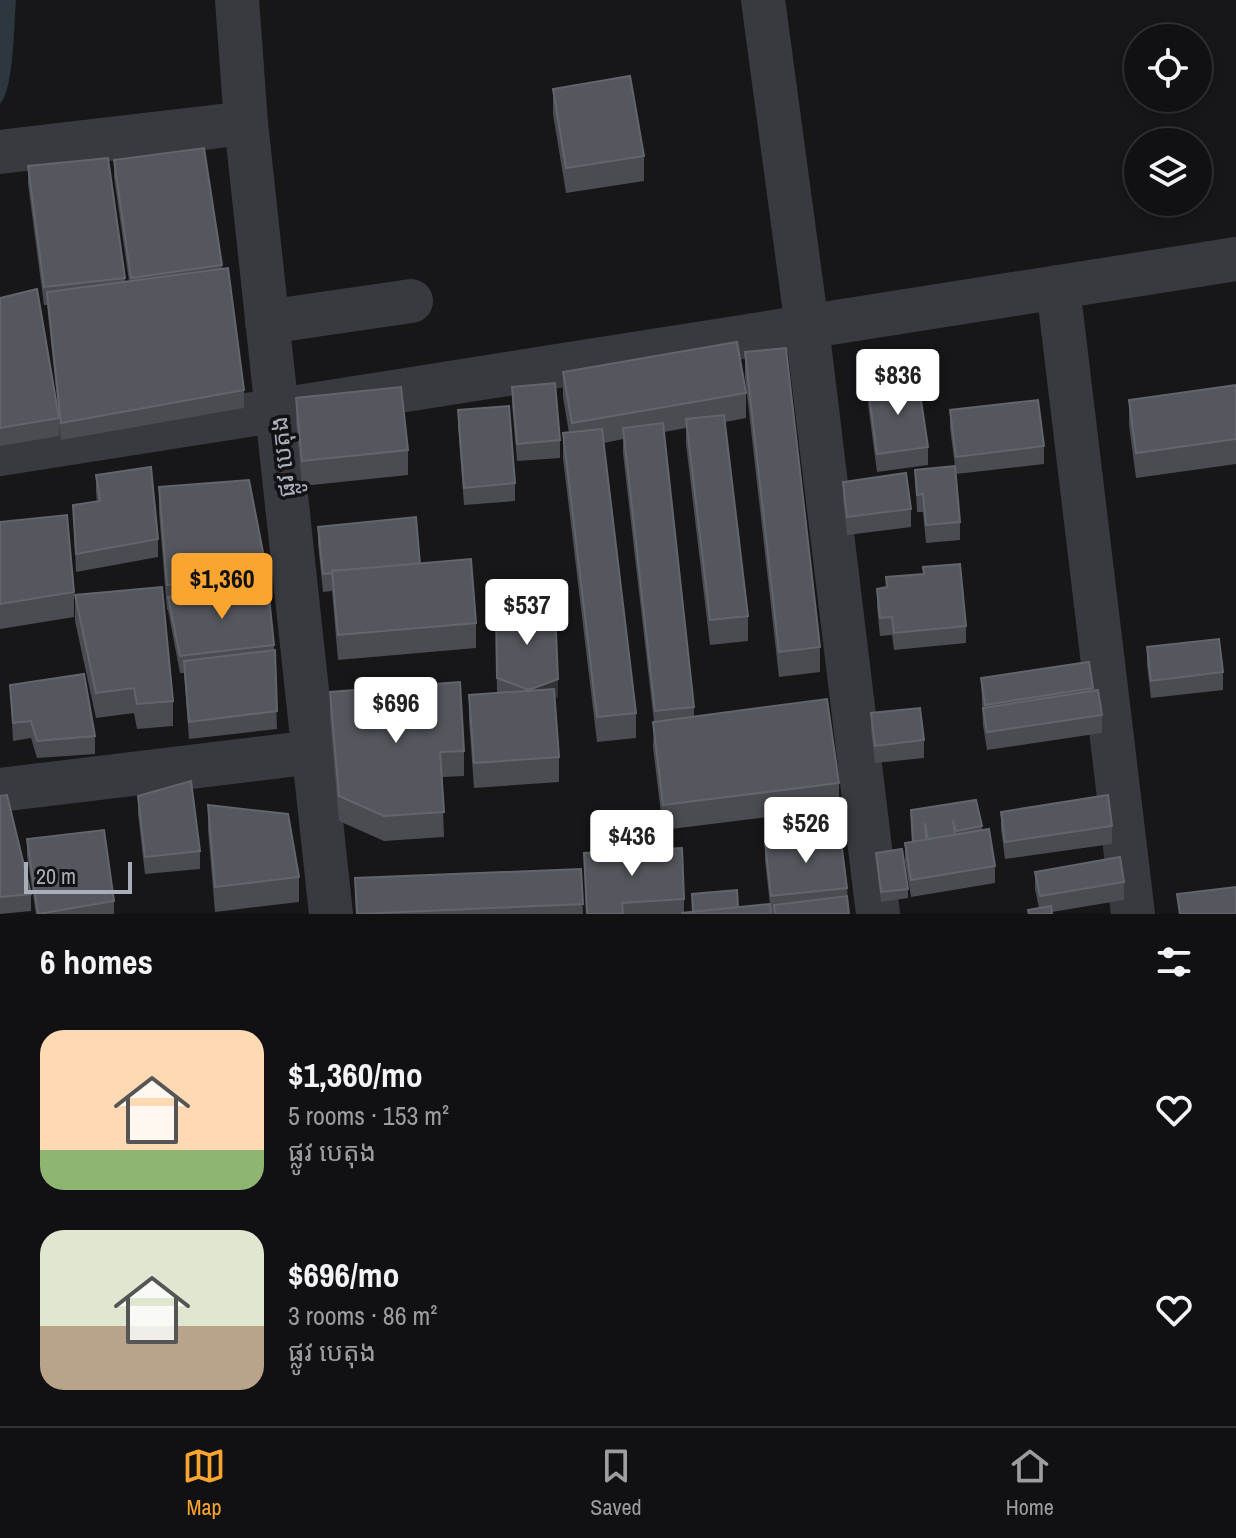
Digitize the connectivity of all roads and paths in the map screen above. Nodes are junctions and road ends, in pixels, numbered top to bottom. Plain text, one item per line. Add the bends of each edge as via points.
1 (237, 0) edge
2 (763, 0) edge
3 (246, 123) junction
4 (0, 152) edge
5 (1236, 259) edge
6 (1058, 287) junction
7 (411, 301) dead end
8 (267, 322) junction
9 (807, 327) junction
10 (277, 411) junction
11 (0, 454) edge
12 (314, 752) junction
13 (0, 790) edge
14 (331, 914) edge
15 (878, 914) edge
16 (1133, 914) edge

1 - 3 street, ផ្លូវ បេតុង
2 - 9 street
3 - 4 street
3 - 8 street, ផ្លូវ បេតុង
5 - 6 street
6 - 9 street
6 - 16 street
7 - 8 street
8 - 10 street, ផ្លូវ បេតុង
9 - 10 street
9 - 15 street
10 - 11 street
10 - 12 street, ផ្លូវ បេតុង
12 - 13 street
12 - 14 street, ផ្លូវ បេតុង

